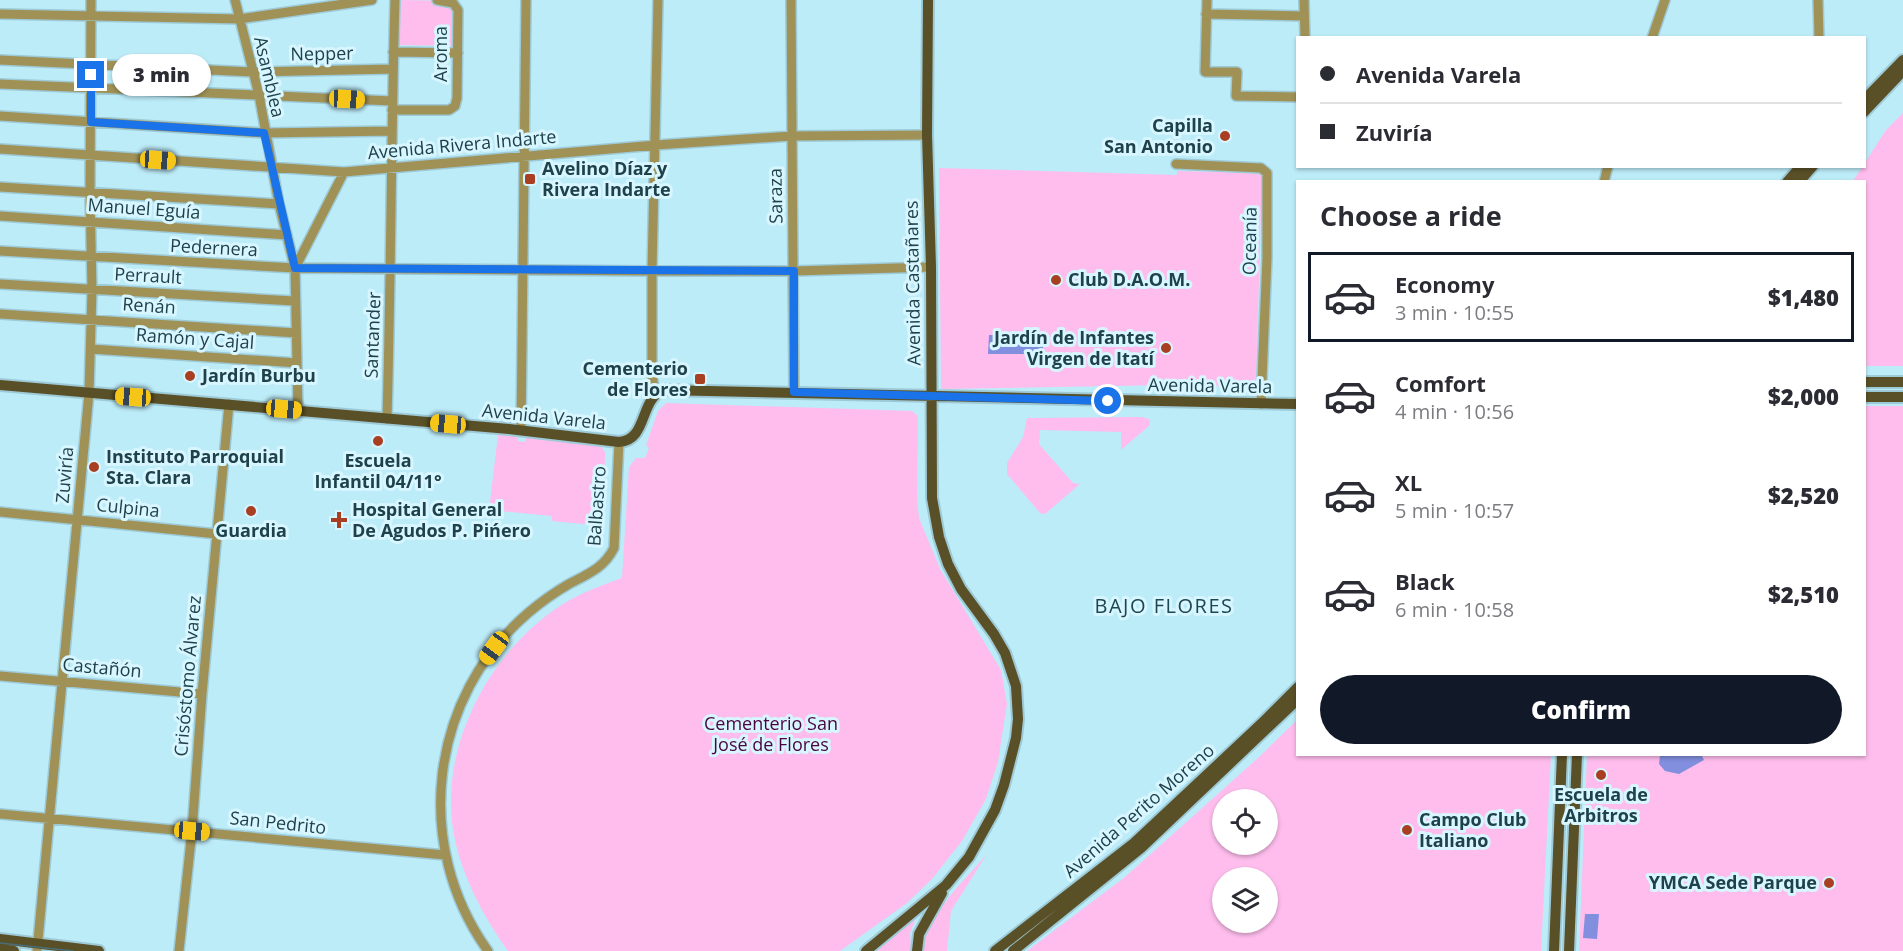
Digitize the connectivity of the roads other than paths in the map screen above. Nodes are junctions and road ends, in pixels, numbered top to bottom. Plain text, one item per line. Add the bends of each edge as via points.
1 (92, 0) edge
2 (235, 0) edge
3 (372, 0) edge
4 (394, 0) edge
5 (437, 0) edge
6 (526, 0) edge
7 (658, 0) edge
8 (791, 0) edge
9 (928, 0) edge
10 (1207, 0) edge
11 (1304, 0) edge
12 (1665, 0) edge
13 (1818, 0) edge
14 (0, 14) edge
15 (1206, 14) junction
16 (1304, 16) junction
17 (91, 17) junction
18 (239, 19) junction
19 (1305, 36) edge
20 (1653, 36) edge
21 (1819, 36) edge
22 (393, 52) junction
23 (458, 53) junction
24 (0, 60) edge
25 (1903, 60) edge
26 (91, 63) junction
27 (393, 69) junction
28 (1903, 71) edge
29 (252, 72) junction
30 (0, 84) edge
31 (91, 87) junction
32 (259, 95) junction
33 (1296, 97) edge
34 (1866, 98) edge
35 (392, 106) junction
36 (1866, 110) edge
37 (0, 116) edge
38 (91, 122) junction
39 (392, 131) junction
40 (264, 133) junction
41 (927, 135) junction
42 (792, 136) junction
43 (656, 145) junction
44 (0, 149) edge
45 (90, 156) junction
46 (524, 156) junction
47 (1176, 164) dead end
48 (272, 168) junction
49 (392, 168) junction
50 (1799, 168) edge
51 (1811, 168) edge
52 (344, 172) junction
53 (1789, 180) edge
54 (1801, 180) edge
55 (0, 187) edge
56 (90, 193) junction
57 (279, 204) junction
58 (0, 216) edge
59 (90, 222) junction
60 (287, 235) junction
61 (0, 251) edge
62 (91, 257) junction
63 (931, 267) junction
64 (295, 268) junction
65 (392, 270) junction
66 (522, 271) junction
67 (794, 271) junction
68 (652, 272) junction
69 (0, 284) edge
70 (92, 290) junction
71 (294, 302) junction
72 (0, 314) edge
73 (92, 318) junction
74 (296, 333) junction
75 (91, 349) junction
76 (297, 363) junction
77 (1866, 382) edge
78 (1903, 382) edge
79 (0, 385) edge
80 (794, 392) junction
81 (89, 393) junction
82 (655, 394) junction
83 (931, 397) junction
84 (1866, 397) edge
85 (1903, 397) edge
86 (230, 404) junction
87 (1261, 404) junction
88 (1296, 405) edge
89 (298, 411) junction
90 (387, 419) junction
91 (521, 430) junction
92 (619, 442) junction
93 (0, 512) edge
94 (78, 519) junction
95 (217, 534) junction
96 (0, 676) edge
97 (63, 681) junction
98 (1296, 689) edge
99 (202, 694) junction
100 (1296, 701) edge
101 (1562, 756) edge
102 (1577, 756) edge
103 (0, 814) edge
104 (50, 819) junction
105 (192, 831) junction
106 (445, 855) junction
107 (946, 885) junction
108 (0, 939) edge
109 (37, 947) edge
110 (0, 949) edge
111 (14, 951) edge
112 (99, 951) edge
113 (178, 951) edge
114 (488, 951) edge
115 (866, 951) edge
116 (916, 951) edge
117 (995, 951) edge
118 (1013, 951) edge
119 (1554, 951) edge
120 (1569, 951) edge

1 - 17 street, Zuviría
2 - 18 street, Asamblea
3 - 18 street
4 - 22 street, Santander
5 - 23 street, Aroma via 453,3 458,10
6 - 46 street
7 - 43 street
8 - 42 street, Saraza
9 - 41 main road, Avenida Castañares
10 - 15 street
11 - 16 street
12 - 20 street
13 - 21 street
14 - 17 street
15 - 16 street
15 - 33 street via 1205,72 1237,72 1236,96
16 - 19 street
17 - 18 street
17 - 26 street, Zuviría
18 - 29 street, Asamblea
22 - 23 street
22 - 27 street, Santander
23 - 35 street, Aroma via 455,106 449,110
24 - 26 street, Nepper
25 - 34 main road
26 - 29 street, Nepper
26 - 31 street, Zuviría
27 - 29 street, Nepper
27 - 35 street, Santander
28 - 36 main road
29 - 32 street, Asamblea
30 - 31 street
31 - 32 street
31 - 38 street, Zuviría
32 - 35 street
32 - 40 street, Asamblea
35 - 39 street, Santander
37 - 38 street
38 - 40 street
38 - 45 street, Zuviría
39 - 40 street
39 - 49 street, Santander
40 - 48 street, Asamblea
41 - 42 street, Avenida Rivera Indarte
41 - 63 main road, Avenida Castañares
42 - 43 street, Avenida Rivera Indarte
42 - 67 street, Saraza
43 - 46 street, Avenida Rivera Indarte
43 - 68 street
44 - 45 street, Avenida Rivera Indarte
45 - 48 street, Avenida Rivera Indarte
45 - 56 street, Zuviría
46 - 49 street, Avenida Rivera Indarte
46 - 66 street
47 - 87 street, Oceanía via 1261,168 1267,173
48 - 52 street, Avenida Rivera Indarte
48 - 57 street, Asamblea
49 - 52 street, Avenida Rivera Indarte
49 - 65 street, Santander
50 - 53 main road
51 - 54 main road
52 - 64 street
55 - 56 street
56 - 57 street
56 - 59 street, Zuviría
57 - 60 street, Asamblea
58 - 59 street, Manuel Eguía
59 - 60 street, Manuel Eguía
59 - 62 street, Zuviría
60 - 64 street, Asamblea
61 - 62 street, Pedernera
62 - 64 street, Pedernera
62 - 70 street, Zuviría
63 - 67 street, Pedernera
63 - 83 main road, Avenida Castañares
64 - 65 street, Pedernera
64 - 71 street, Asamblea
65 - 66 street, Pedernera
65 - 90 street, Santander
66 - 68 street, Pedernera
66 - 91 street
67 - 68 street, Pedernera
67 - 80 street, Saraza
68 - 82 street
69 - 70 street, Perrault
70 - 71 street, Perrault
70 - 73 street, Zuviría
71 - 74 street, Asamblea
72 - 73 street, Renán
73 - 74 street, Renán
73 - 75 street, Zuviría
74 - 76 street, Asamblea
75 - 76 street, Ramón y Cajal
75 - 81 street, Zuviría
76 - 89 street, Asamblea
77 - 78 main road
79 - 81 main road, Avenida Varela
80 - 82 main road, Avenida Varela via 663,390
80 - 83 main road, Avenida Varela
81 - 86 main road, Avenida Varela
81 - 94 street, Zuviría
82 - 92 main road, Balbastro via 637,432
83 - 87 main road, Avenida Varela
83 - 107 main road, Avenida Castañares via 932,498 939,537 961,589 1005,653 1018,701 1016,738 995,810 969,857
84 - 85 main road
86 - 89 main road, Avenida Varela
86 - 95 street, Crisóstomo Álvarez
87 - 88 main road, Avenida Varela
89 - 90 main road, Avenida Varela
90 - 91 main road, Avenida Varela
91 - 92 main road, Avenida Varela
92 - 106 street, Balbastro via 614,548 609,559 547,598 510,630 480,668 458,712 441,783
93 - 94 street, Culpina
94 - 95 street, Culpina
94 - 97 street, Zuviría
95 - 99 street, Crisóstomo Álvarez
96 - 97 street, Castañón
97 - 99 street, Castañón
97 - 104 street, Zuviría
98 - 117 main road, Avenida Perito Moreno via 1134,843
99 - 105 street, Crisóstomo Álvarez
100 - 118 main road, Avenida Perito Moreno via 1141,848
101 - 119 main road
102 - 120 main road
103 - 104 street, San Pedrito
104 - 105 street, San Pedrito
104 - 109 street, Zuviría
105 - 106 street, San Pedrito
105 - 113 street, Crisóstomo Álvarez
106 - 114 street, Balbastro via 463,909
107 - 115 main road, Avenida Castañares
107 - 116 main road, Avenida Castañares via 924,922
108 - 109 main road
109 - 112 main road
110 - 111 main road

